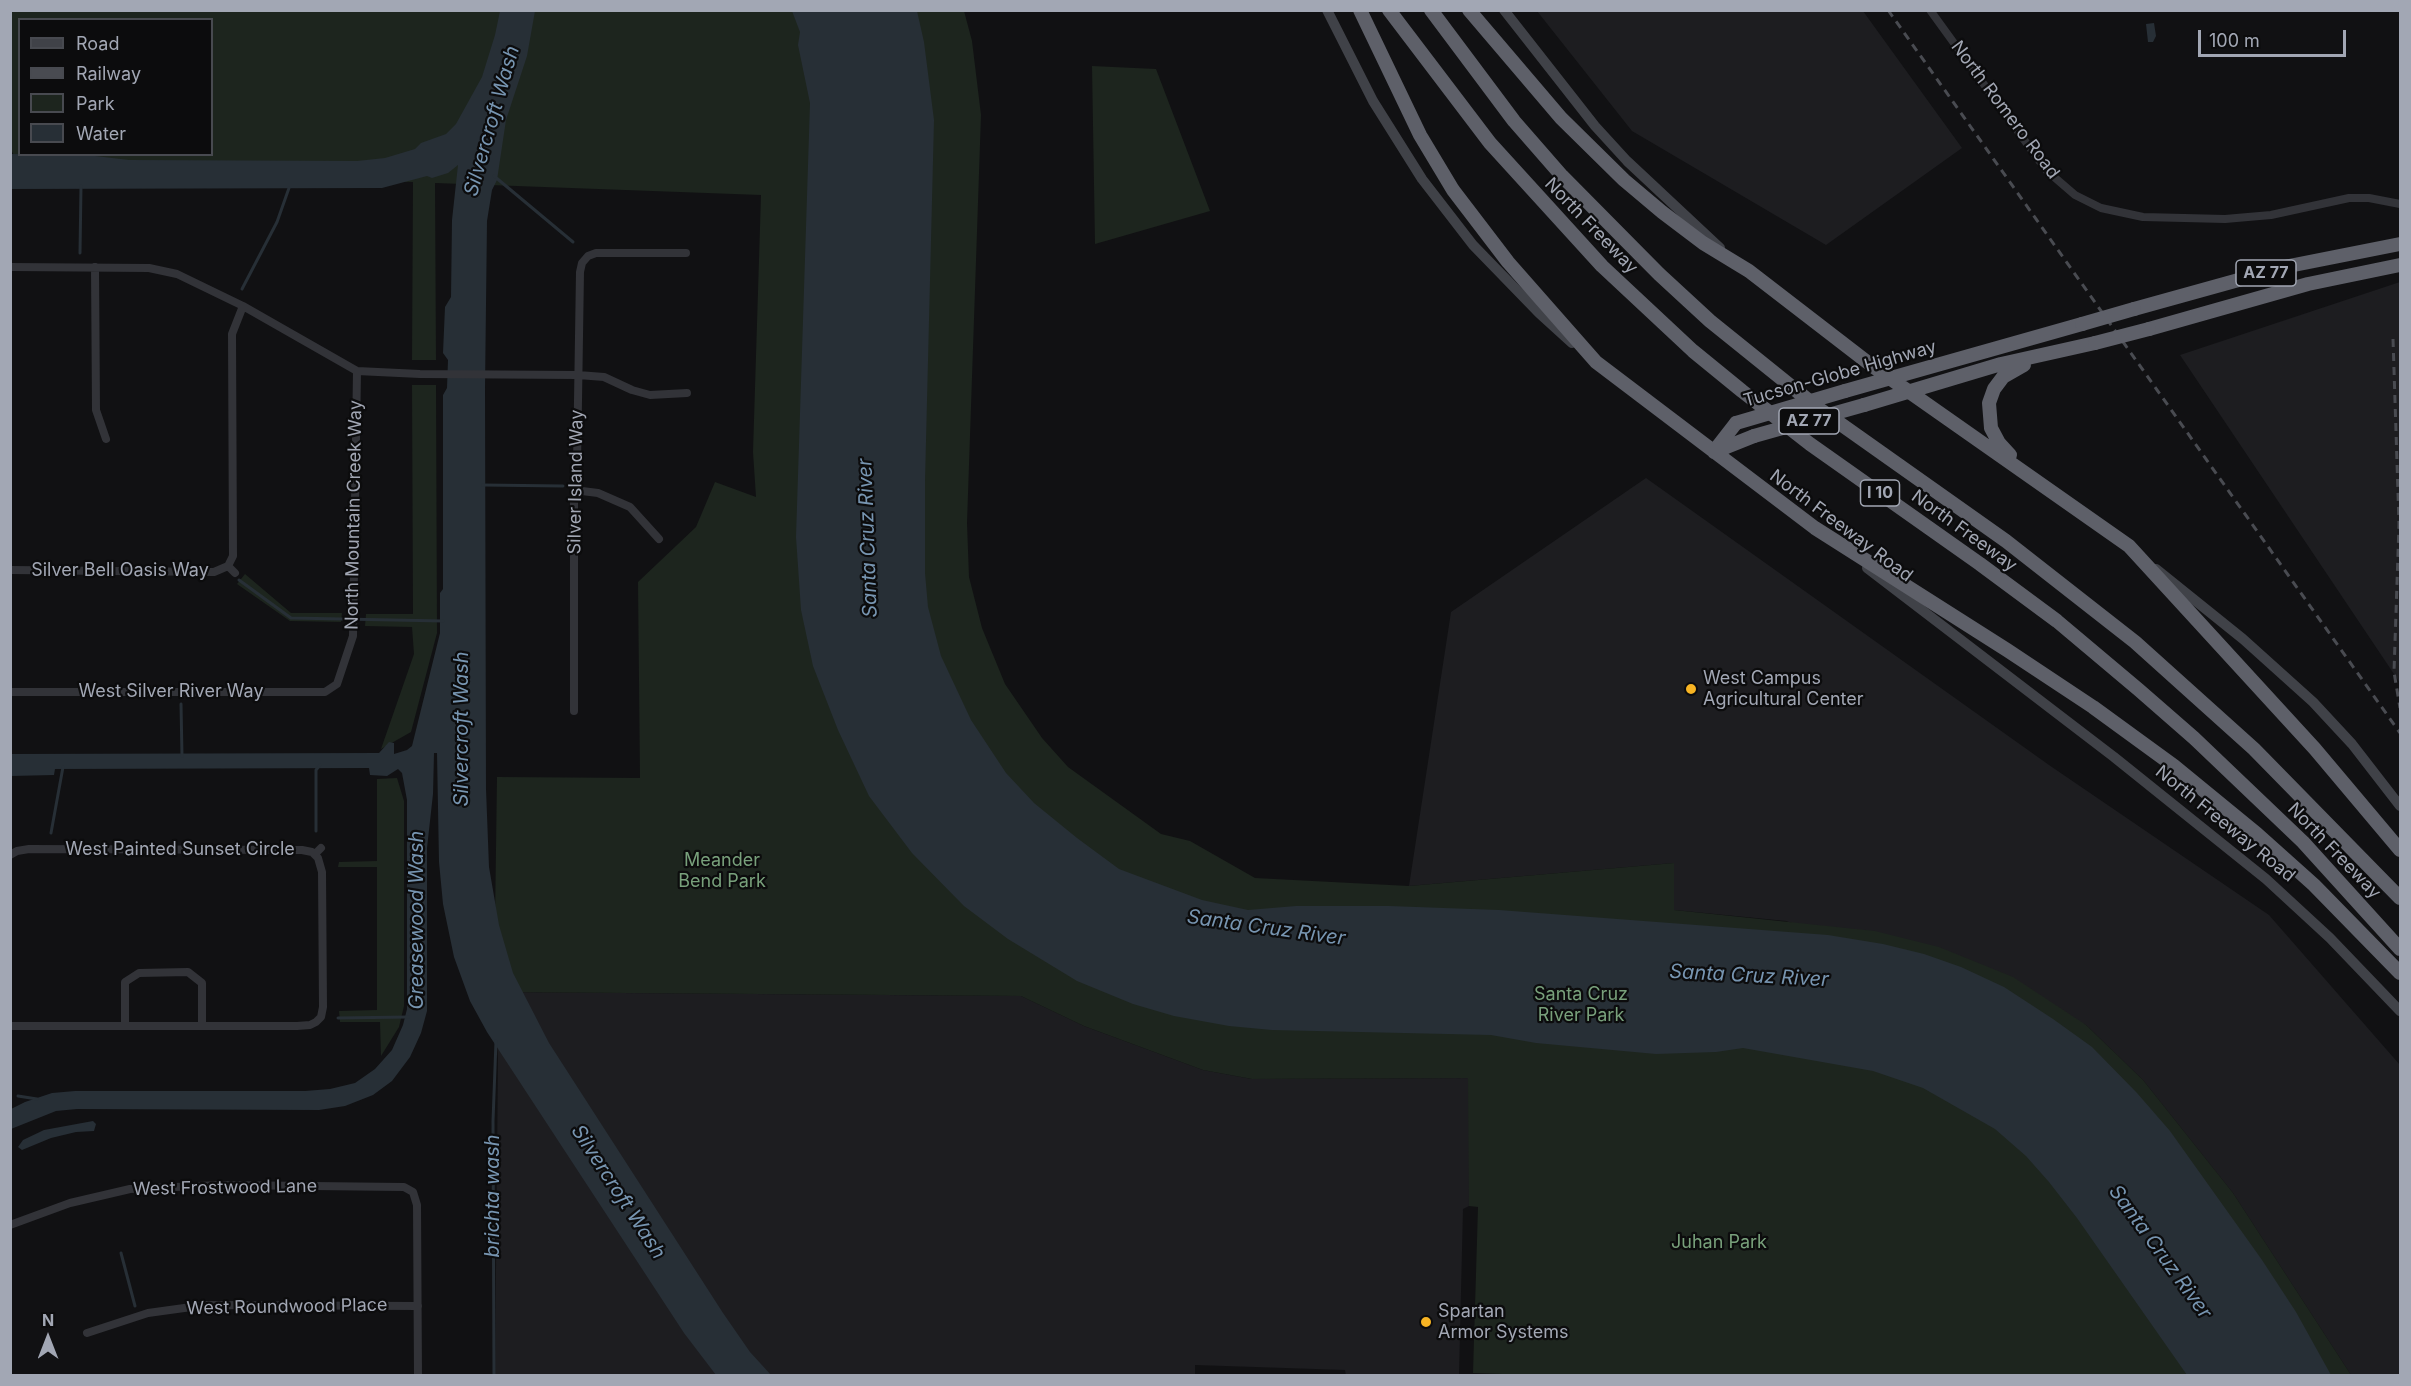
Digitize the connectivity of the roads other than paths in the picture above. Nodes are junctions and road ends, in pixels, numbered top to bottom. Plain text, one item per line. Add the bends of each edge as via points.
1 (1327, 10) edge
2 (1360, 10) edge
3 (1389, 10) edge
4 (1431, 10) edge
5 (1469, 10) edge
6 (1504, 10) edge
7 (1930, 10) edge
8 (2400, 205) edge
9 (2400, 242) edge
10 (686, 253) dead end
11 (2400, 265) edge
12 (10, 267) edge
13 (95, 267) junction
14 (1749, 271) junction
15 (243, 306) junction
16 (2062, 352) junction
17 (1596, 362) junction
18 (357, 371) junction
19 (578, 375) junction
20 (1891, 379) junction
21 (687, 393) dead end
22 (1910, 393) junction
23 (106, 439) dead end
24 (1714, 452) junction
25 (574, 490) junction
26 (2051, 491) junction
27 (1815, 528) junction
28 (659, 539) dead end
29 (2129, 546) junction
30 (228, 566) junction
31 (10, 570) edge
32 (235, 573) dead end
33 (333, 691) joint
34 (10, 692) edge
35 (574, 711) dead end
36 (2400, 806) edge
37 (321, 848) dead end
38 (2400, 850) edge
39 (315, 854) junction
40 (11, 855) edge
41 (2400, 898) edge
42 (2400, 948) edge
43 (2400, 973) edge
44 (2400, 1011) edge
45 (125, 1025) junction
46 (202, 1025) junction
47 (10, 1026) edge
48 (10, 1225) edge
49 (418, 1306) junction
50 (87, 1333) dead end
51 (418, 1376) edge

1 - 17 main road, North Freeway Road via 1394,138 1453,221 1532,306
2 - 17 highway via 1420,135 1453,190 1508,262
3 - 42 highway, North Freeway / I 10 via 1490,143 1619,282 1742,391 2047,614 2139,690 2304,843
4 - 41 highway, North Freeway / I 10 via 1548,160 1676,290 1818,408 2006,541 2143,649 2254,749
5 - 14 highway via 1562,118 1624,180 1683,228
6 - 14 main road via 1627,161
7 - 8 street, North Romero Road via 2039,160 2065,187 2088,202 2113,212 2143,217 2192,218 2260,217 2349,198
9 - 20 highway, Tucson-Globe Highway / AZ 77, bridge via 2289,267
10 - 19 street, Silver Island Way via 585,256 580,272
11 - 16 highway, Tucson-Globe Highway / AZ 77, bridge via 2308,284
12 - 13 street
13 - 15 street via 149,268 177,274
13 - 23 street via 96,410
14 - 20 highway
15 - 18 street
15 - 30 street via 232,334 233,556
16 - 22 highway, Tucson-Globe Highway / AZ 77 via 2001,364
16 - 26 highway via 2009,372 1994,389 1988,410 1999,443
17 - 24 highway, North Freeway Road
18 - 19 street
18 - 33 street, North Mountain Creek Way via 353,636
19 - 21 street via 604,377 650,394
19 - 25 street, Silver Island Way
20 - 22 highway
20 - 24 highway, Tucson-Globe Highway / AZ 77, bridge via 1736,423
22 - 24 highway, Tucson-Globe Highway / AZ 77, bridge via 1754,436
22 - 26 highway
24 - 27 highway, North Freeway Road
25 - 28 street via 598,493 630,507
25 - 35 street, Silver Island Way
26 - 29 highway
27 - 43 highway via 2093,707 2174,766 2314,885
27 - 44 main road, North Freeway Road via 2266,879
29 - 36 main road via 2305,694 2352,744
29 - 38 highway via 2315,749
30 - 31 street, Silver Bell Oasis Way via 214,572
30 - 32 street
33 - 34 street, West Silver River Way
37 - 39 street
39 - 40 street, West Painted Sunset Circle via 302,850 29,849
39 - 46 street, West Painted Sunset Circle via 322,872 323,1007 318,1024
45 - 46 street, West Painted Sunset Circle
45 - 46 street via 125,982 139,973 188,972 202,983
45 - 47 street, West Painted Sunset Circle
48 - 49 street, West Frostwood Lane via 70,1203 130,1189 220,1185 412,1189 417,1205
49 - 50 street, West Roundwood Place via 206,1305 148,1313
49 - 51 street

